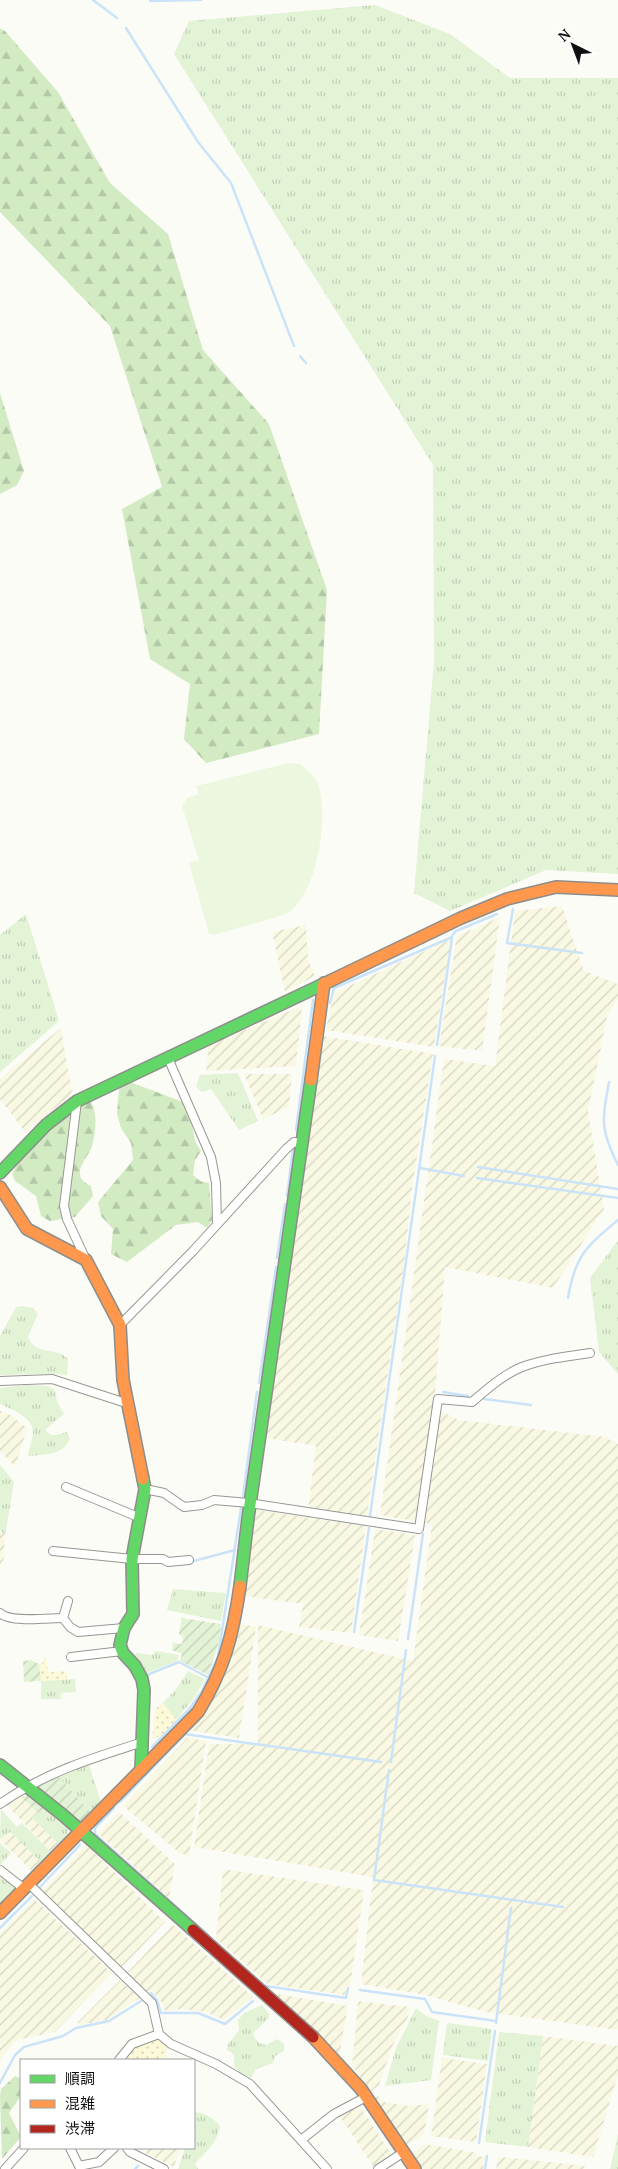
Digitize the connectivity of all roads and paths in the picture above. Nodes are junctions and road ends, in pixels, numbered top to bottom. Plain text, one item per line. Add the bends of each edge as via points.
1 (618, 890) edge
2 (324, 983) junction
3 (168, 1058) junction
4 (77, 1101) junction
5 (302, 1143) junction
6 (0, 1173) edge
7 (0, 1187) edge
8 (217, 1224) junction
9 (86, 1260) junction
10 (120, 1325) junction
11 (590, 1353) dead end
12 (0, 1381) edge
13 (129, 1404) junction
14 (66, 1488) dead end
15 (145, 1488) junction
16 (250, 1503) junction
17 (138, 1517) junction
18 (52, 1551) dead end
19 (132, 1559) junction
20 (189, 1560) dead end
21 (68, 1601) dead end
22 (0, 1613) edge
23 (63, 1618) junction
24 (124, 1628) junction
25 (122, 1651) junction
26 (71, 1657) dead end
27 (143, 1742) junction
28 (0, 1765) edge
29 (141, 1770) junction
30 (27, 1785) junction
31 (0, 1804) edge
32 (81, 1831) junction
33 (0, 1870) edge
34 (25, 1886) junction
35 (0, 1913) edge
36 (159, 2034) junction
37 (120, 2059) edge
38 (366, 2097) junction
39 (301, 2140) junction
40 (23, 2149) edge
41 (70, 2149) edge
42 (113, 2149) edge
43 (128, 2149) edge
44 (404, 2152) junction
45 (80, 2168) edge
46 (5, 2169) edge
47 (164, 2169) edge
48 (327, 2169) edge
49 (378, 2169) edge
50 (416, 2169) edge

1 - 2 street via 556,887 507,899
2 - 3 street
2 - 5 street
3 - 4 street
3 - 8 street via 211,1157 216,1183
4 - 6 street via 33,1136
4 - 9 street via 64,1206
5 - 8 street via 294,1142 286,1149
5 - 16 street
7 - 9 street via 27,1229
8 - 10 street
9 - 10 street
10 - 13 street via 123,1380
11 - 16 street via 521,1367 472,1402 438,1399 419,1529
12 - 13 street via 52,1379
13 - 15 street
14 - 17 street
15 - 16 street via 164,1493 184,1506 202,1505 214,1500
15 - 17 street
16 - 29 street via 234,1620 217,1681 198,1712
17 - 19 street
18 - 19 street
19 - 20 street
19 - 24 street via 133,1614
21 - 23 street
22 - 23 street via 14,1619
23 - 24 street via 78,1632
24 - 25 street via 120,1645
25 - 26 street
25 - 27 street via 142,1678
27 - 29 street
27 - 30 street
28 - 30 street
29 - 32 street
30 - 31 street
30 - 32 street
32 - 34 street
32 - 38 street via 303,2027 341,2065
33 - 34 street
34 - 35 street
34 - 36 street via 152,2003
36 - 37 street via 132,2044
36 - 39 street via 171,2044 250,2084
38 - 39 street via 334,2114
38 - 44 street
39 - 48 street
40 - 46 street
41 - 45 street
42 - 45 street via 99,2162
43 - 47 street
44 - 49 street
44 - 50 street

